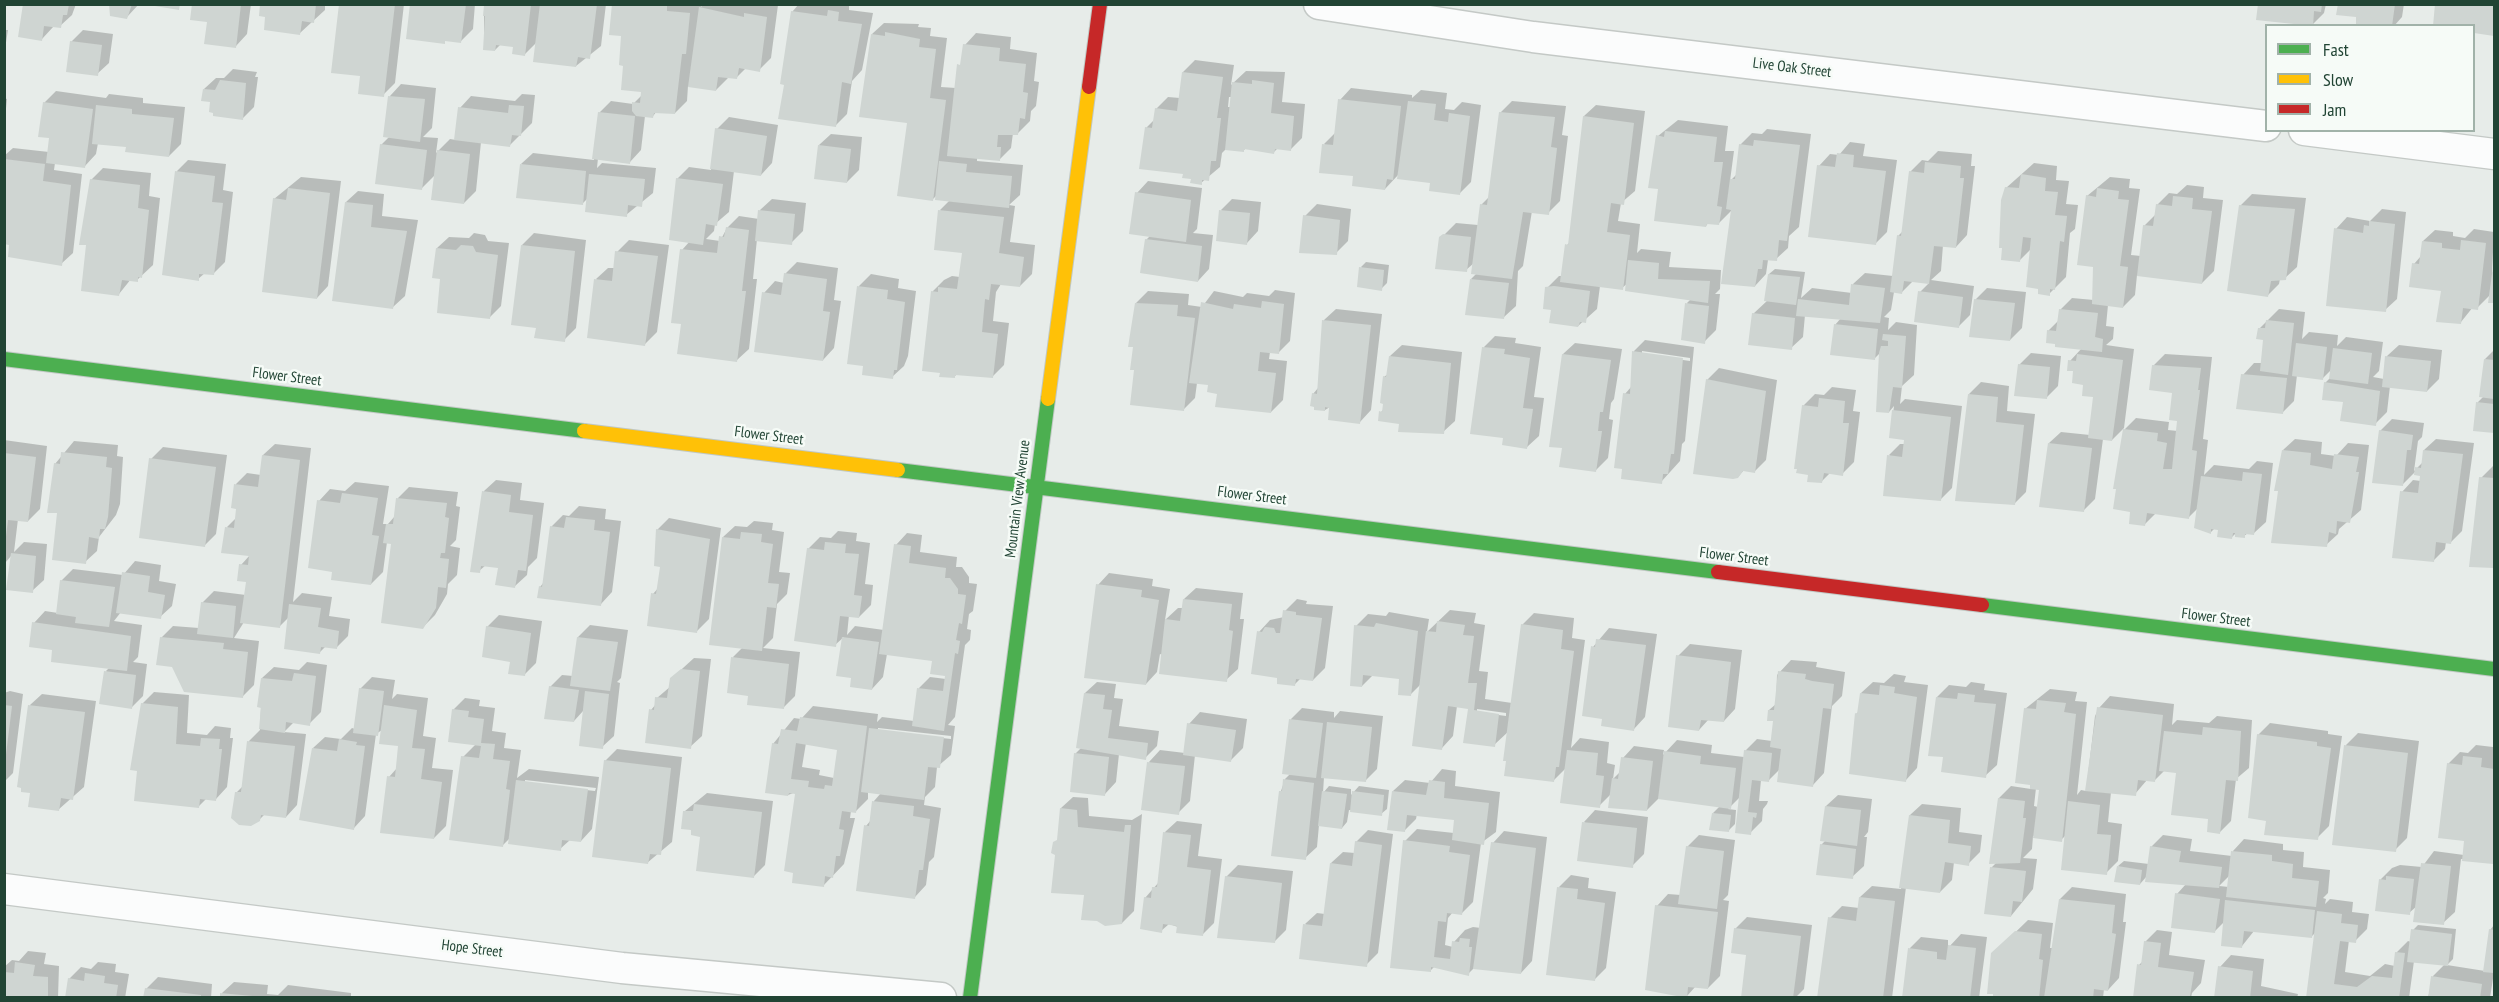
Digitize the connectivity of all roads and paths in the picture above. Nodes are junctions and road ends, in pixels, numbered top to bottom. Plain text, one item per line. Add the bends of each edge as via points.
1 (1100, 4) edge
2 (1319, 4) edge
3 (2265, 126) edge
4 (2320, 132) edge
5 (2494, 154) edge
6 (4, 359) edge
7 (1036, 486) junction
8 (2494, 669) edge
9 (4, 889) edge
10 (941, 998) edge
11 (970, 998) edge

1 - 7 street, Mountain View Avenue
2 - 3 street, Live Oak Street via 1533,37
4 - 5 street
6 - 7 street, Flower Street
7 - 8 street, Flower Street
7 - 11 street, Mountain View Avenue
9 - 10 street, Hope Street via 622,968

